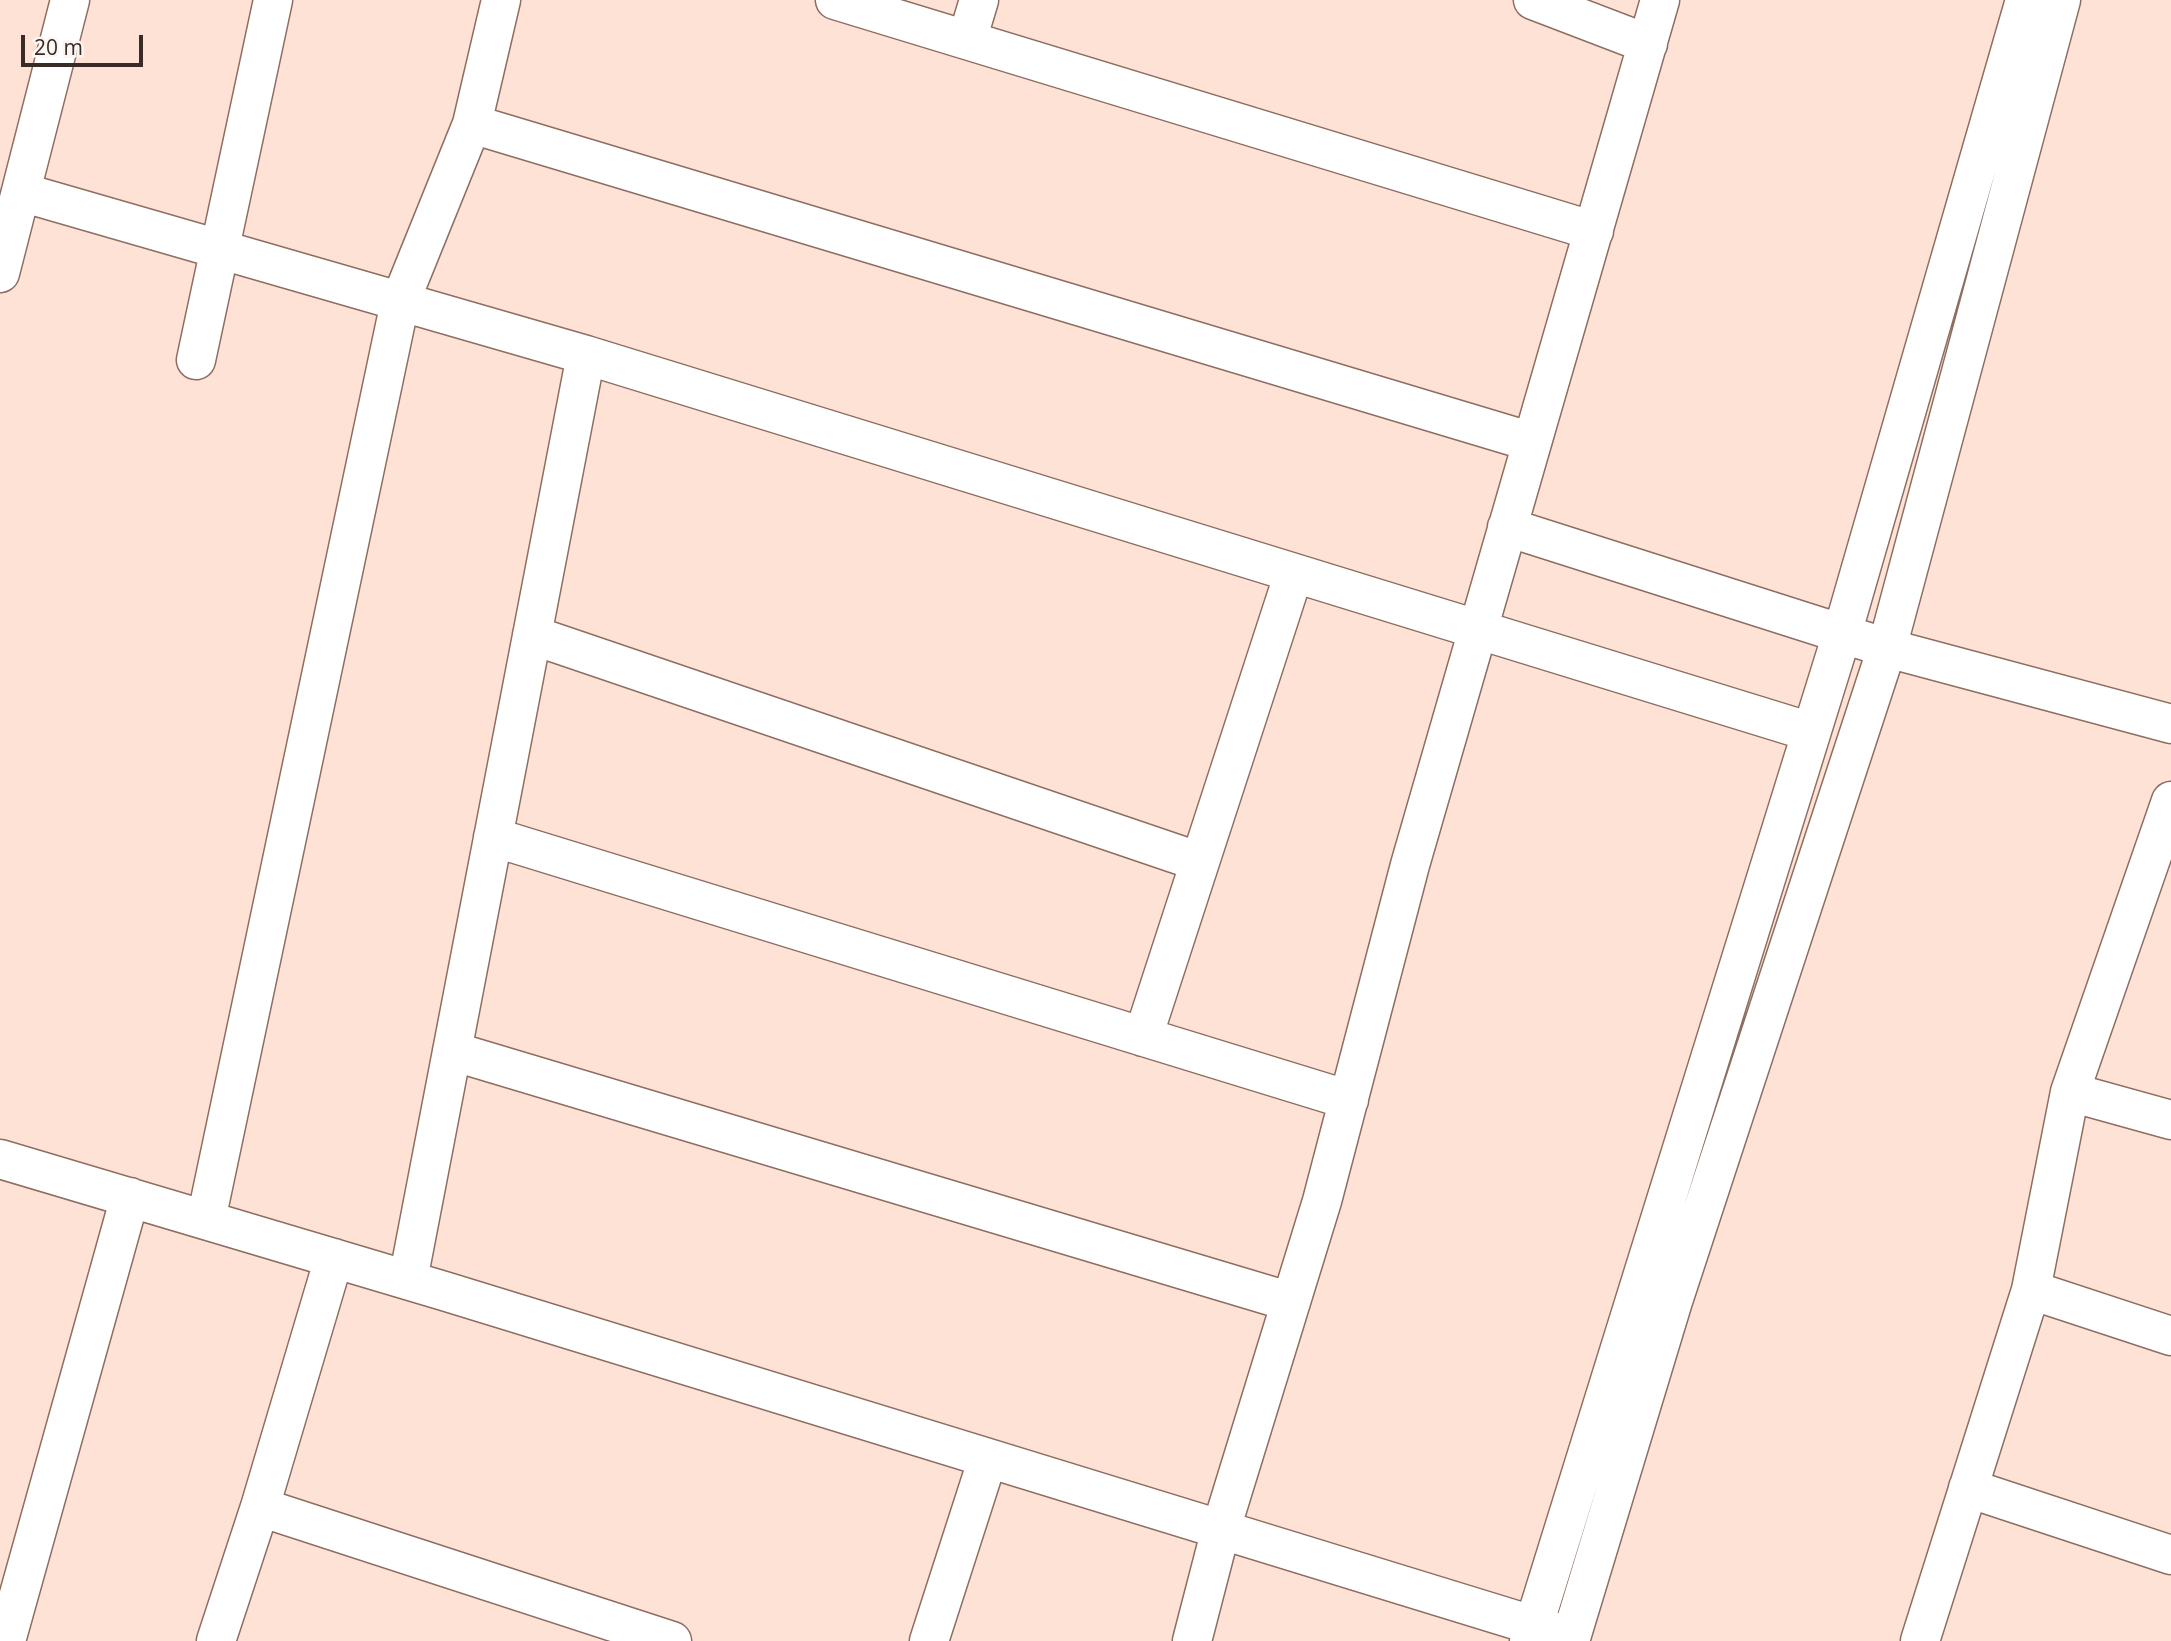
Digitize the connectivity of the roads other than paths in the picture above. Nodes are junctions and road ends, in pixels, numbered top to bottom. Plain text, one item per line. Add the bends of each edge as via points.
1 (70, 0) edge
2 (274, 0) edge
3 (501, 0) edge
4 (835, 0) edge
5 (979, 0) edge
6 (1533, 0) edge
7 (1660, 0) edge
8 (2025, 0) edge
9 (2061, 0) edge
10 (967, 40) junction
11 (1648, 44) junction
12 (472, 124) junction
13 (21, 192) junction
14 (1594, 231) junction
15 (220, 249) junction
16 (0, 273) edge
17 (400, 302) junction
18 (586, 355) junction
19 (196, 360) dead end
20 (1532, 442) junction
21 (1507, 527) junction
22 (1294, 573) junction
23 (1478, 629) junction
24 (1842, 634) junction
25 (532, 635) junction
26 (1887, 648) junction
27 (2171, 724) edge
28 (1811, 732) junction
29 (2171, 801) edge
30 (493, 837) junction
31 (1200, 862) junction
32 (1143, 1037) junction
33 (452, 1051) junction
34 (2070, 1091) junction
35 (1349, 1100) junction
36 (2171, 1120) edge
37 (0, 1159) edge
38 (130, 1197) junction
39 (206, 1220) junction
40 (334, 1258) junction
41 (408, 1280) junction
42 (2031, 1290) junction
43 (1291, 1302) junction
44 (2171, 1336) edge
45 (988, 1458) junction
46 (1968, 1488) junction
47 (260, 1507) junction
48 (1221, 1529) junction
49 (2171, 1555) edge
50 (1532, 1633) edge
51 (1576, 1639) edge
52 (6, 1641) edge
53 (216, 1641) edge
54 (672, 1641) edge
55 (929, 1641) edge
56 (1192, 1641) edge
57 (1920, 1641) edge

1 - 13 street
2 - 15 street
3 - 12 street
4 - 10 street
5 - 10 street
6 - 11 street
7 - 11 street
8 - 24 street
9 - 26 street
10 - 14 street
11 - 14 street
12 - 17 street
12 - 20 street
13 - 15 street
13 - 16 street
14 - 20 street
15 - 17 street
15 - 19 street
17 - 18 street
17 - 39 street
18 - 22 street
18 - 25 street
20 - 21 street
21 - 23 street
21 - 24 street
22 - 23 street
22 - 31 street
23 - 28 street
23 - 35 street
24 - 26 street
24 - 28 street
25 - 30 street
25 - 31 street
26 - 27 street
26 - 51 street via 1673,1301
28 - 50 street
29 - 34 street
30 - 32 street
30 - 33 street
31 - 32 street
32 - 35 street
33 - 41 street
33 - 43 street
34 - 36 street
34 - 42 street
35 - 43 street
37 - 38 street
38 - 39 street
38 - 52 street
39 - 40 street
40 - 41 street
40 - 47 street
41 - 45 street
42 - 44 street
42 - 46 street
43 - 48 street
45 - 48 street
45 - 55 street
46 - 49 street
46 - 57 street
47 - 53 street
47 - 54 street
48 - 50 street
48 - 56 street
50 - 51 street

